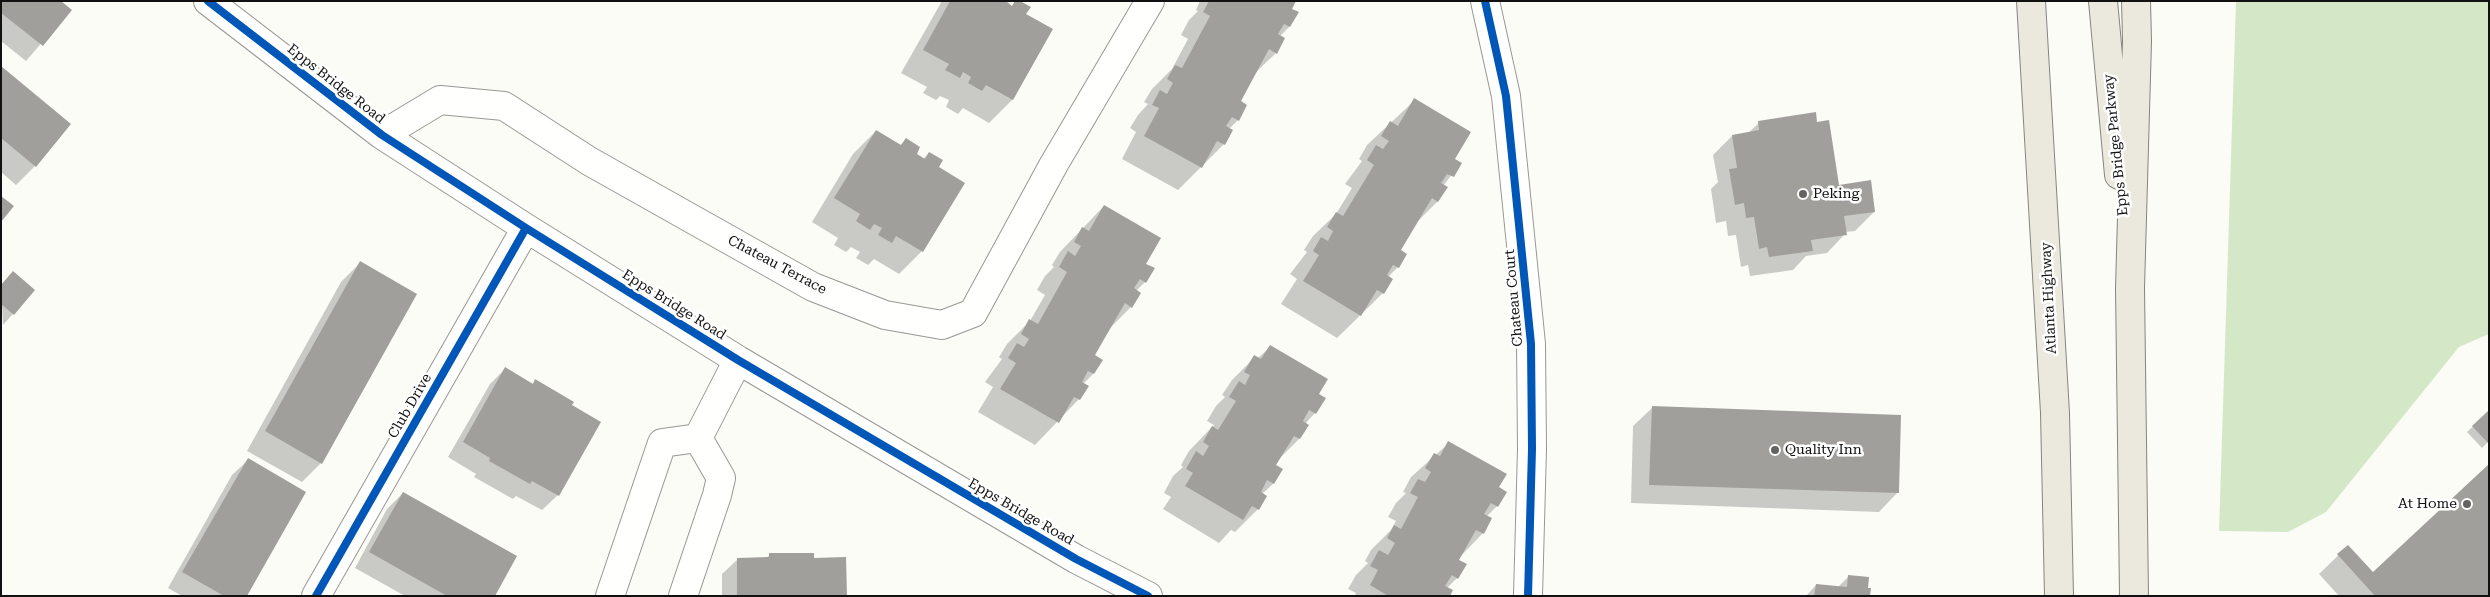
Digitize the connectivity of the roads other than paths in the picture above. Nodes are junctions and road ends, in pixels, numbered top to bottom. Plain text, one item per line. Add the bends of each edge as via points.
1 (208, 1) edge
2 (1150, 1) edge
3 (1485, 1) edge
4 (2031, 1) edge
5 (2103, 1) edge
6 (2136, 1) edge
7 (382, 135) junction
8 (526, 228) junction
9 (2130, 288) junction
10 (738, 360) junction
11 (698, 438) junction
12 (316, 596) edge
13 (610, 596) edge
14 (683, 596) edge
15 (1148, 596) edge
16 (1528, 596) edge
17 (2059, 596) edge
18 (2134, 596) edge

1 - 7 street, Epps Bridge Road
2 - 7 street, Chateau Terrace via 1054,164 973,313 942,325 885,315 813,287 589,162 504,106 440,100
3 - 16 street, Chateau Court via 1506,96 1531,344
4 - 17 main road, Atlanta Highway via 2055,413
5 - 9 main road, Epps Bridge Parkway
6 - 9 main road
7 - 8 street, Epps Bridge Road
8 - 10 street, Epps Bridge Road
8 - 12 street, Club Drive
9 - 18 main road
10 - 11 street
10 - 15 street, Epps Bridge Road via 1076,559
11 - 13 street via 662,443
11 - 14 street via 721,478

